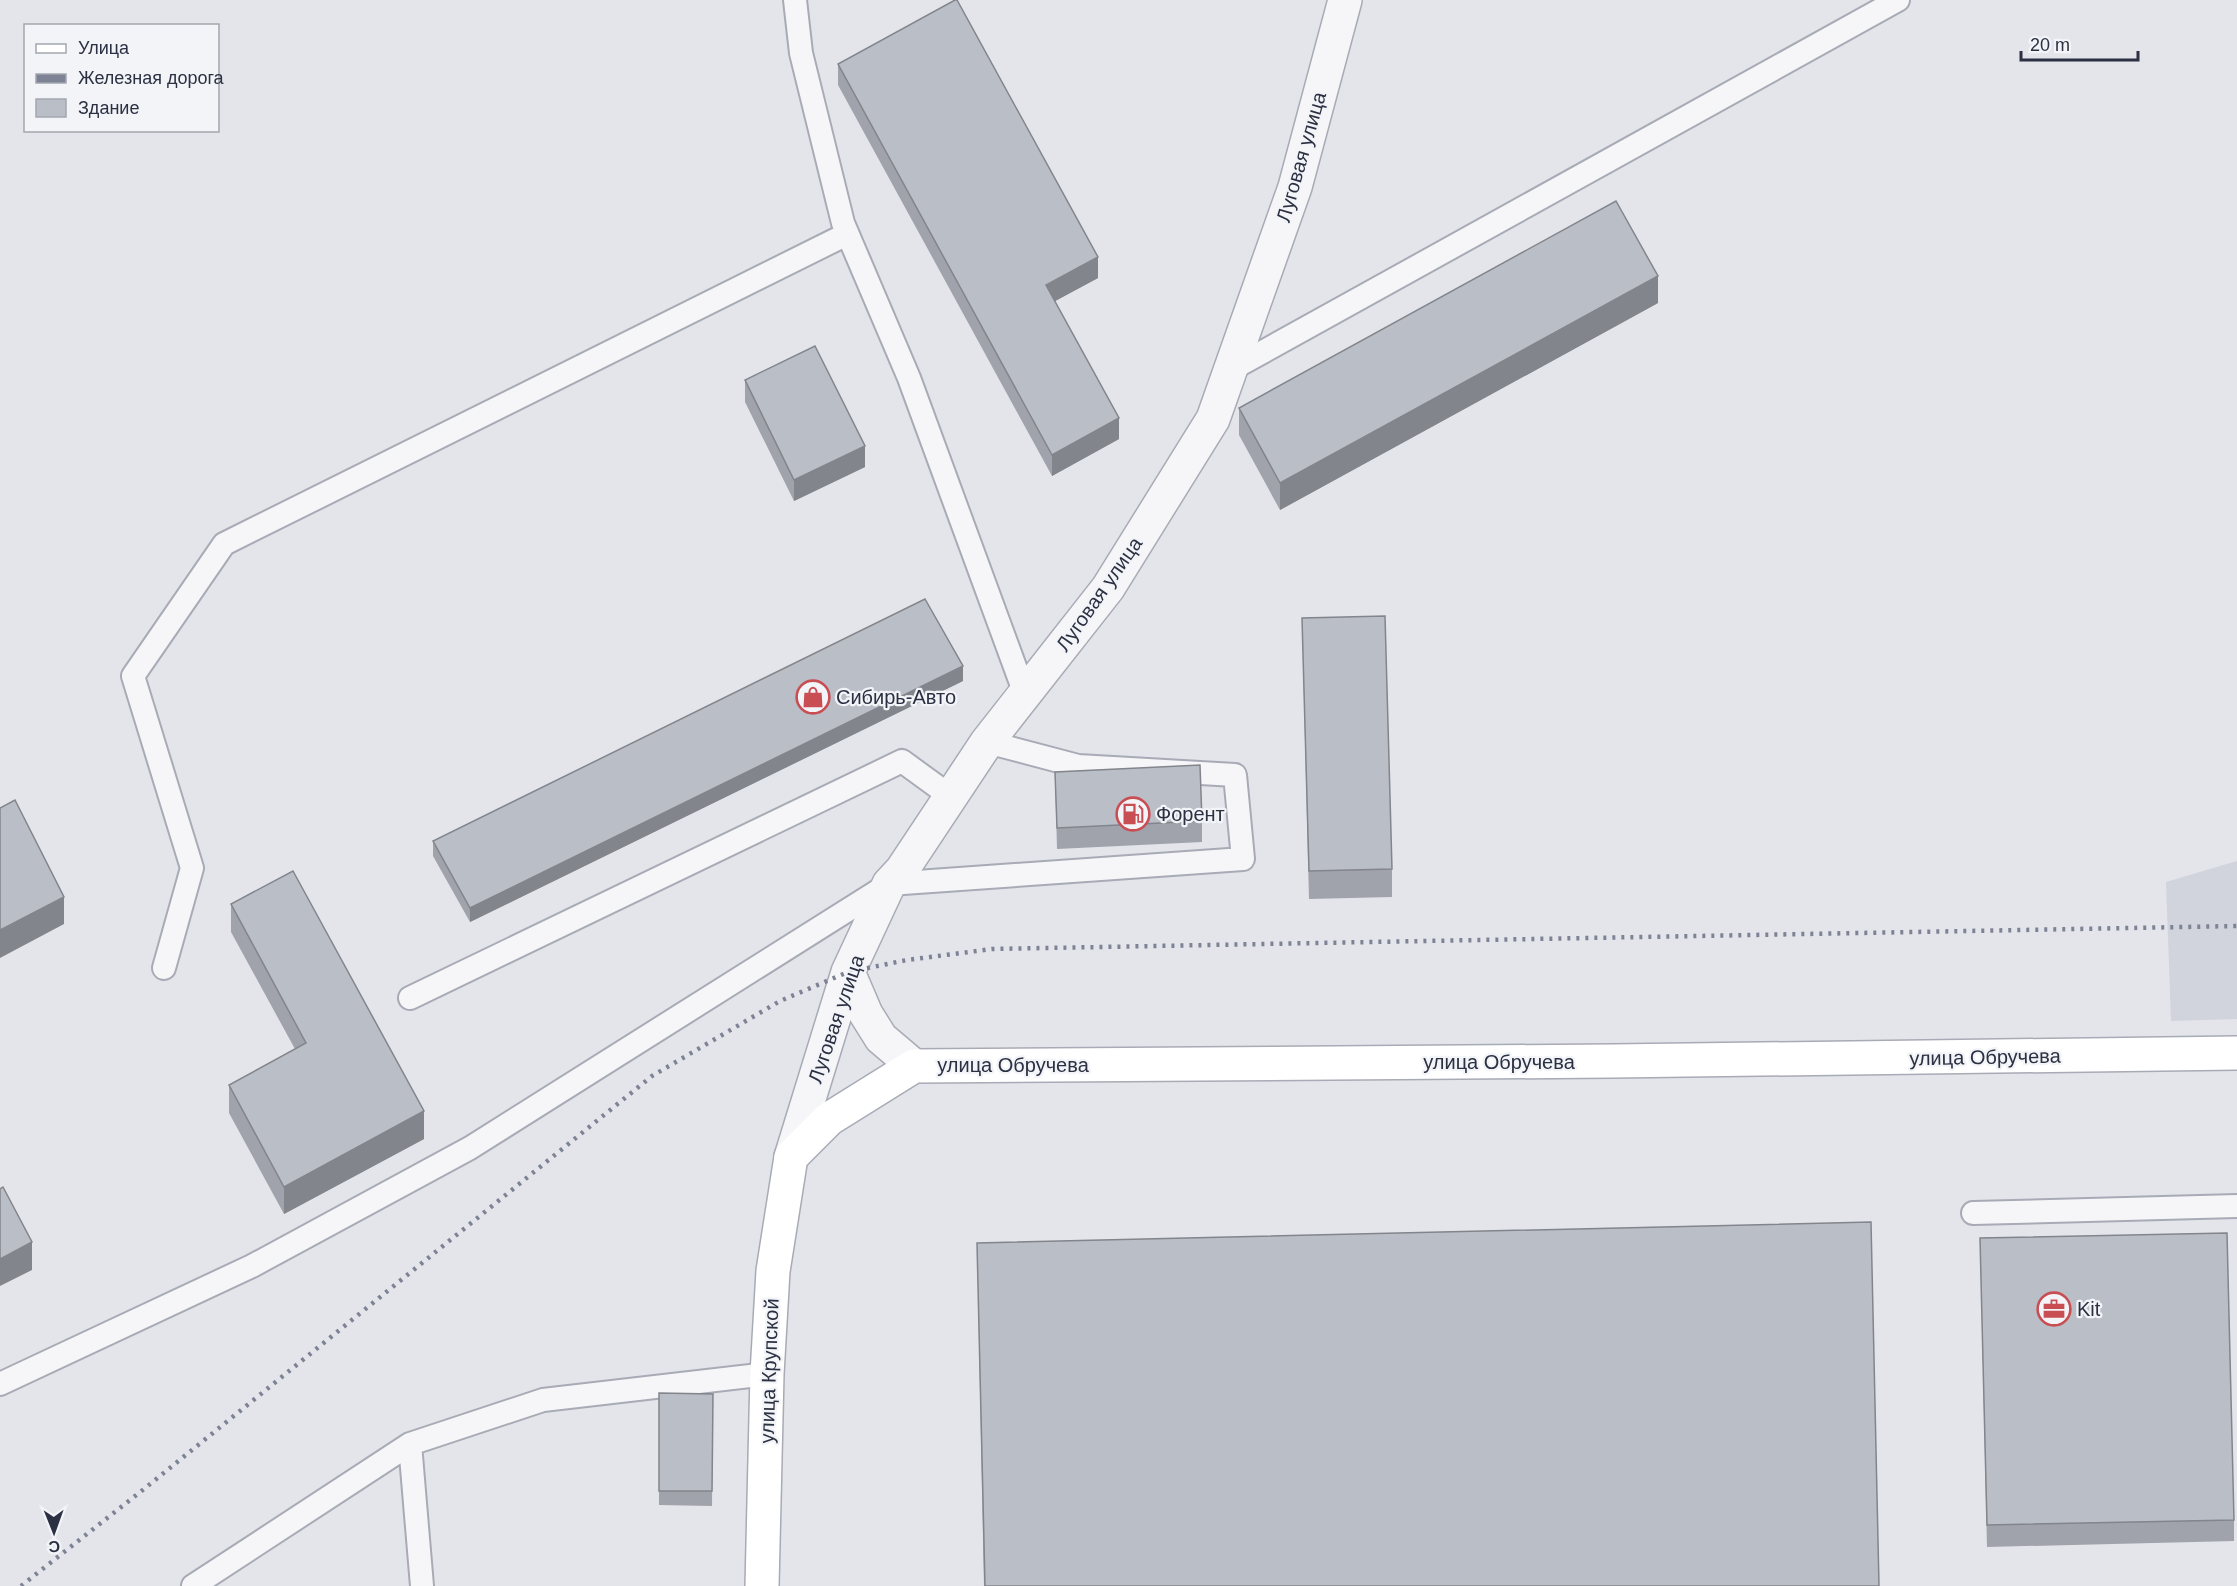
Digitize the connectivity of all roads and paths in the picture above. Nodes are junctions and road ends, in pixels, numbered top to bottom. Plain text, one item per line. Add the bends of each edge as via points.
1 (795, 0) edge
2 (1345, 0) edge
3 (1898, 0) edge
4 (847, 234) junction
5 (1232, 369) junction
6 (1025, 694) junction
7 (987, 742) junction
8 (950, 796) junction
9 (889, 884) junction
10 (164, 968) dead end
11 (848, 972) junction
12 (410, 998) dead end
13 (2237, 1053) edge
14 (915, 1066) junction
15 (791, 1157) junction
16 (2237, 1206) edge
17 (1973, 1213) dead end
18 (767, 1374) junction
19 (0, 1384) edge
20 (410, 1444) junction
21 (193, 1586) edge
22 (422, 1586) edge
23 (762, 1586) edge

1 - 4 lane via 801,53
2 - 5 street, Луговая улица via 1295,187
3 - 5 lane
4 - 6 lane via 909,378
4 - 10 lane via 224,544 133,676 192,868
5 - 6 street, Луговая улица via 1213,419 1108,588
6 - 7 street, Луговая улица
7 - 8 street, Луговая улица
7 - 9 lane via 1078,765 1235,774 1243,859
8 - 9 street, Луговая улица
8 - 12 lane via 902,761
9 - 11 street, Луговая улица
9 - 19 lane via 470,1148 252,1266
11 - 14 street via 881,1038
11 - 15 street, Луговая улица
13 - 14 main road, улица Обручева
14 - 15 main road, улица Обручева via 829,1119
15 - 18 main road, улица Крупской via 773,1270
16 - 17 lane
18 - 20 lane via 543,1400
18 - 23 main road, улица Крупской
20 - 21 lane
20 - 22 lane

